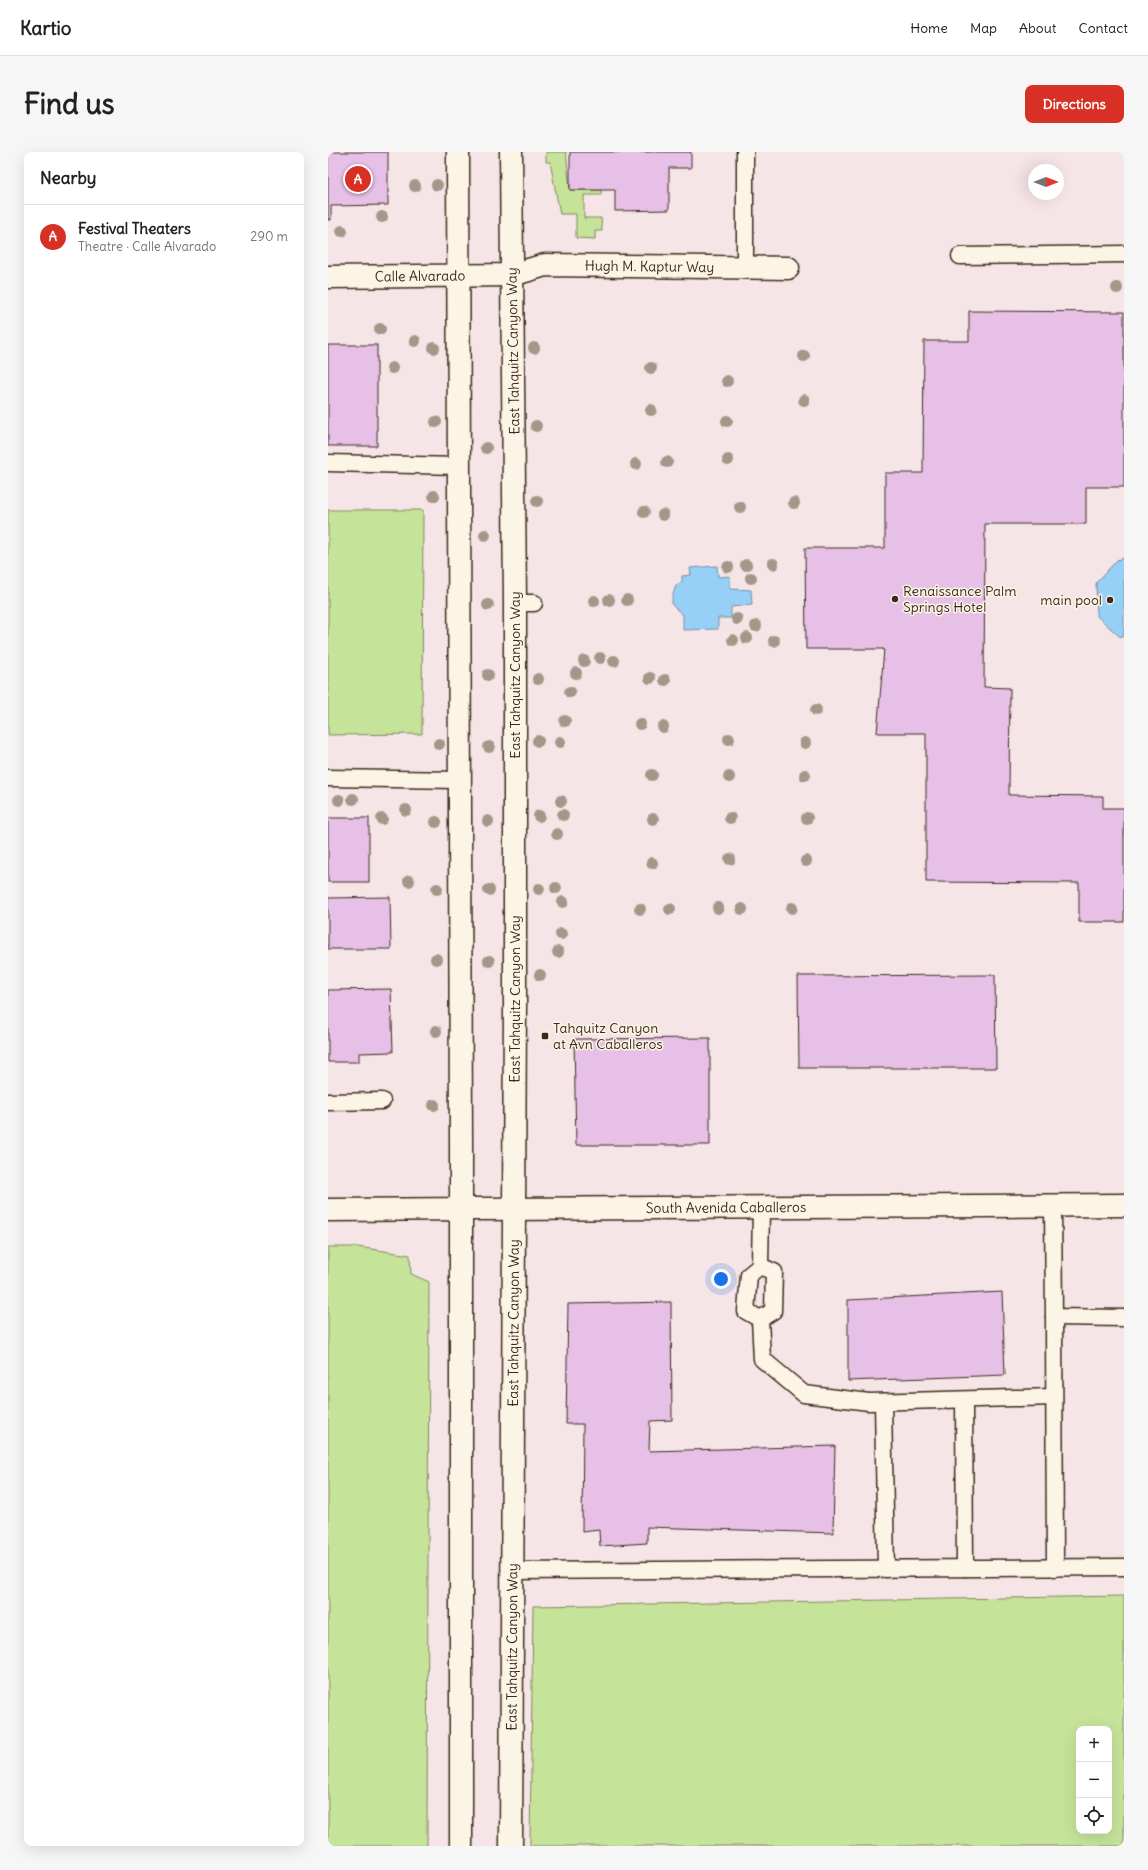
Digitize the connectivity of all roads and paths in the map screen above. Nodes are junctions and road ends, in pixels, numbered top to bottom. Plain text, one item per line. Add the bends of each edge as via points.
1 (458, 152) edge
2 (511, 152) edge
3 (745, 152) edge
4 (1124, 254) edge
5 (960, 256) dead end
6 (745, 267) junction
7 (788, 268) dead end
8 (512, 275) junction
9 (458, 276) junction
10 (328, 277) edge
11 (328, 464) edge
12 (458, 466) junction
13 (328, 778) edge
14 (459, 780) junction
15 (382, 1101) dead end
16 (328, 1102) edge
17 (1053, 1205) junction
18 (1124, 1205) edge
19 (761, 1208) junction
20 (461, 1209) junction
21 (514, 1209) junction
22 (328, 1210) edge
23 (760, 1266) junction
24 (1054, 1317) junction
25 (1124, 1318) edge
26 (760, 1319) junction
27 (1054, 1397) junction
28 (964, 1400) junction
29 (882, 1402) junction
30 (1124, 1567) edge
31 (965, 1568) junction
32 (1055, 1568) junction
33 (886, 1569) junction
34 (512, 1571) junction
35 (461, 1846) edge
36 (511, 1846) edge

1 - 9 main road
2 - 8 main road, East Tahquitz Canyon Way
3 - 6 lane
4 - 5 lane
6 - 7 main road, Hugh M. Kaptur Way
6 - 8 main road, Hugh M. Kaptur Way via 546,265
8 - 9 main road, Calle Alvarado
8 - 21 main road, East Tahquitz Canyon Way via 524,603
9 - 10 main road, Calle Alvarado
9 - 12 main road
11 - 12 lane
12 - 14 main road
13 - 14 lane
14 - 20 main road
15 - 16 lane
17 - 18 main road, South Avenida Caballeros
17 - 19 main road, South Avenida Caballeros
17 - 24 lane
19 - 21 main road, South Avenida Caballeros
19 - 23 lane
20 - 21 main road, South Avenida Caballeros
20 - 22 main road, South Avenida Caballeros
20 - 35 main road
21 - 34 main road, East Tahquitz Canyon Way
23 - 26 lane via 750,1276 746,1310
23 - 26 lane via 774,1272 773,1311
24 - 25 lane
24 - 27 lane
26 - 29 lane via 762,1360 804,1394
27 - 28 lane
27 - 32 lane
28 - 29 lane
28 - 31 lane
29 - 33 lane
30 - 32 lane
31 - 32 lane
31 - 33 lane
33 - 34 lane
34 - 36 main road, East Tahquitz Canyon Way

